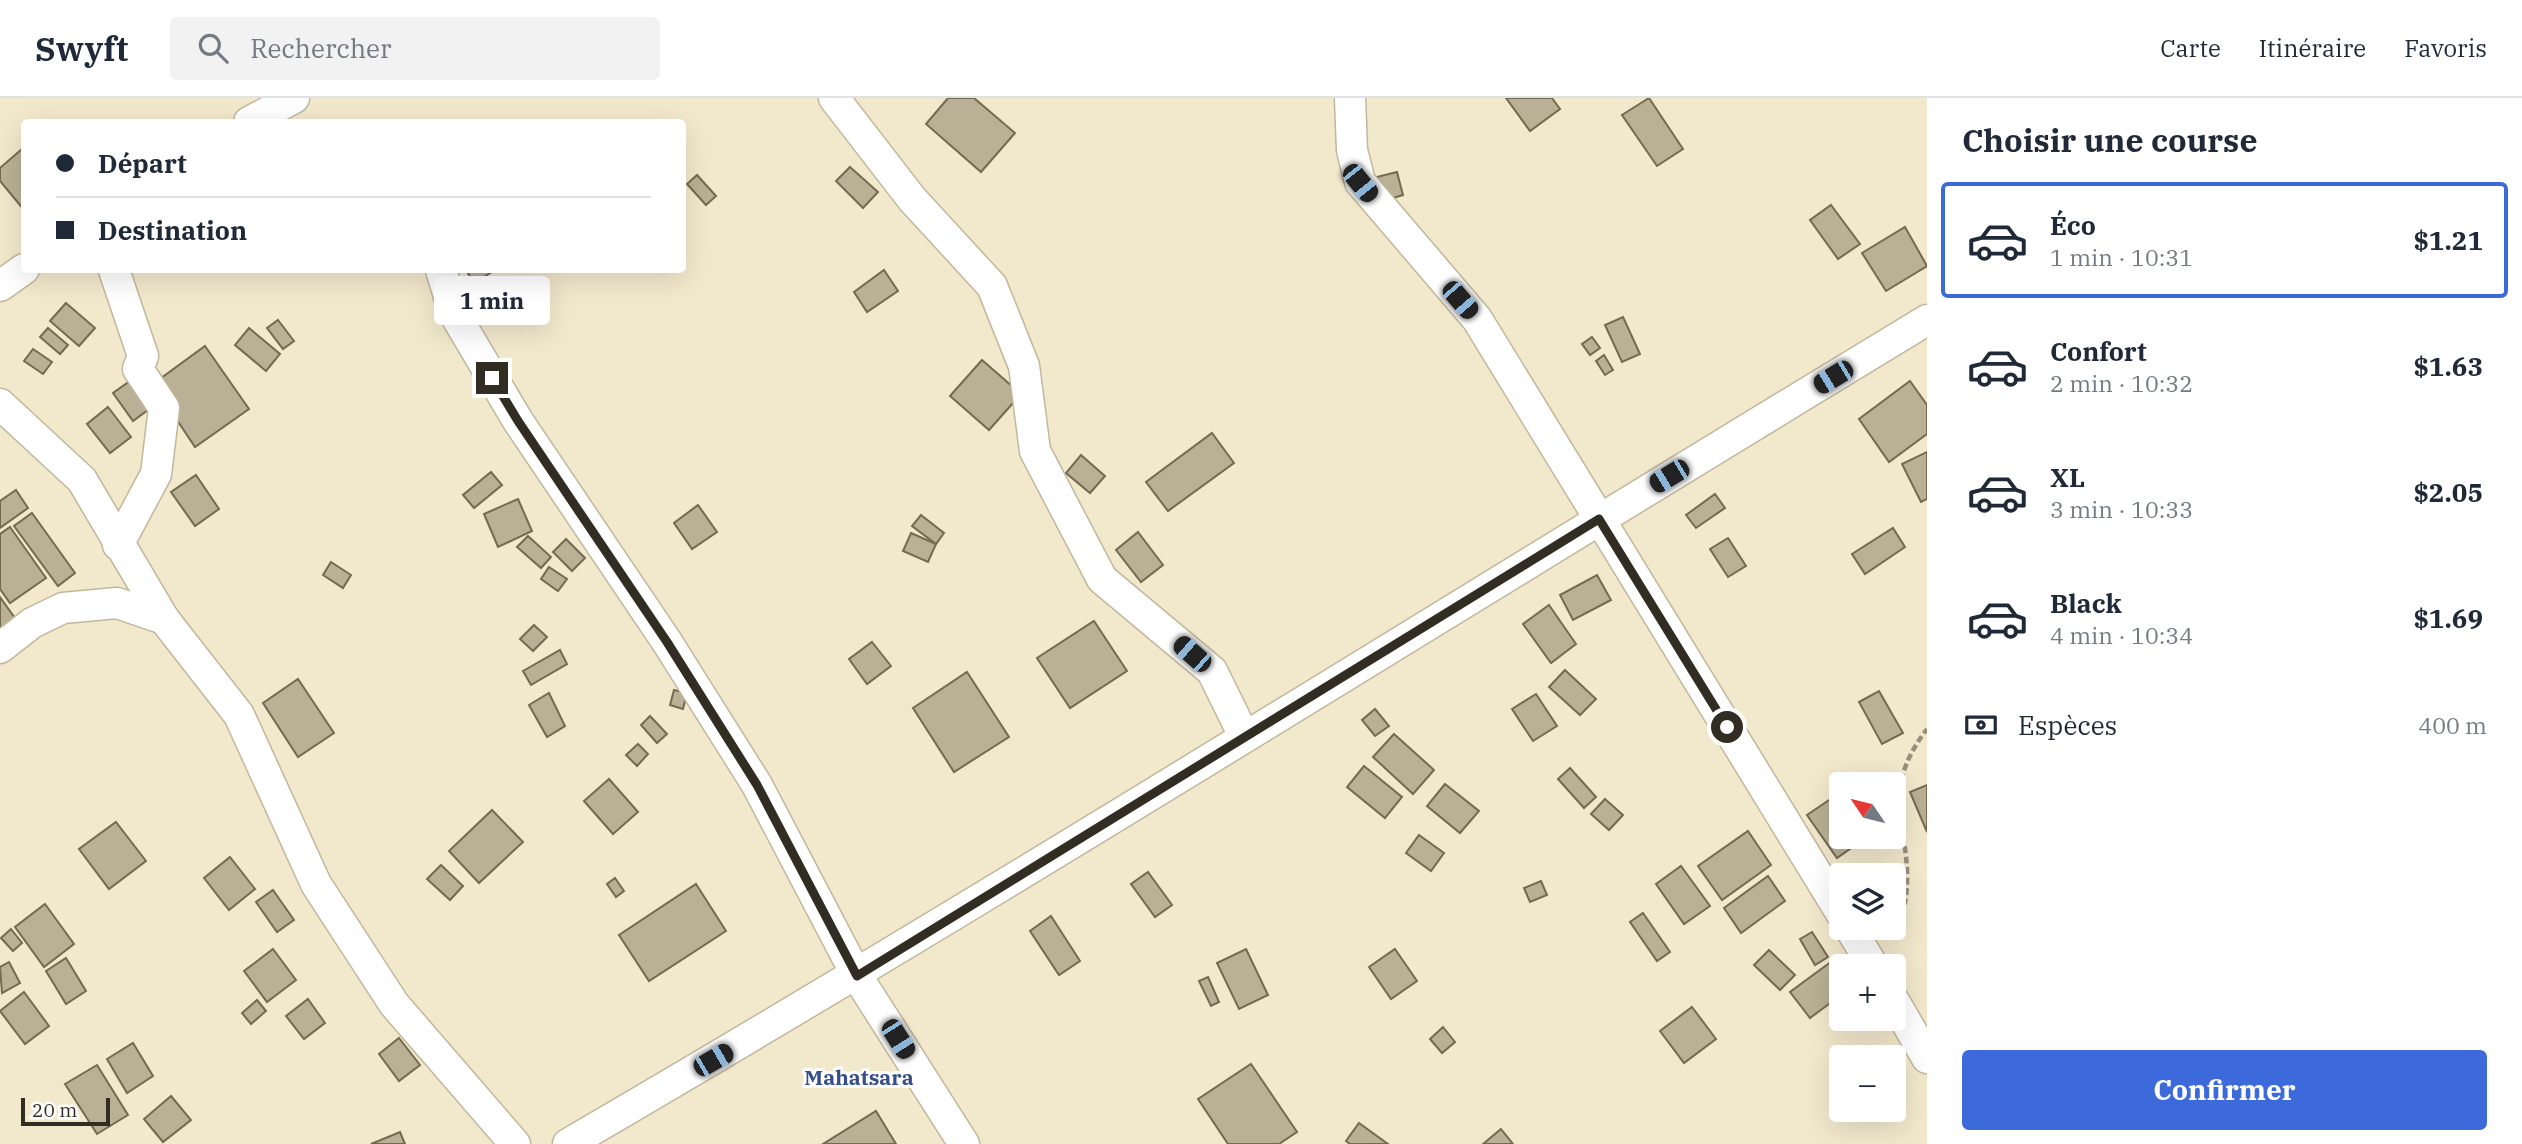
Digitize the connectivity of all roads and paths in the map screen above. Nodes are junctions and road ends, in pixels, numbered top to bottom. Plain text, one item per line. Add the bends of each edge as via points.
1 (294, 98) edge
2 (834, 98) edge
3 (1350, 98) edge
4 (255, 119) edge
5 (21, 271) edge
6 (115, 273) edge
7 (442, 273) edge
8 (0, 286) edge
9 (1927, 320) edge
10 (0, 404) edge
11 (1599, 519) junction
12 (118, 545) junction
13 (163, 619) junction
14 (0, 648) edge
15 (1927, 729) edge
16 (1244, 736) junction
17 (1905, 863) edge
18 (1906, 869) edge
19 (1829, 893) edge
20 (1906, 897) edge
21 (857, 976) junction
22 (1906, 1022) edge
23 (1927, 1058) edge
24 (515, 1144) edge
25 (568, 1144) edge
26 (964, 1144) edge

1 - 4 street
2 - 16 street via 912,199 992,286 1024,366 1035,451 1102,579 1212,671
3 - 11 street via 1352,150 1360,183 1477,319
5 - 8 street
6 - 12 street via 143,356 138,369 164,408 156,474
7 - 21 street via 454,313 518,421 757,785
9 - 11 street
10 - 12 street via 82,480
11 - 16 street
11 - 19 street
12 - 13 street
13 - 14 street via 117,603 63,608 32,623
13 - 24 street via 239,715 316,884 394,1004
15 - 17 path via 1902,773 1898,809
16 - 21 street
18 - 20 path
21 - 25 street
21 - 26 street
22 - 23 street

